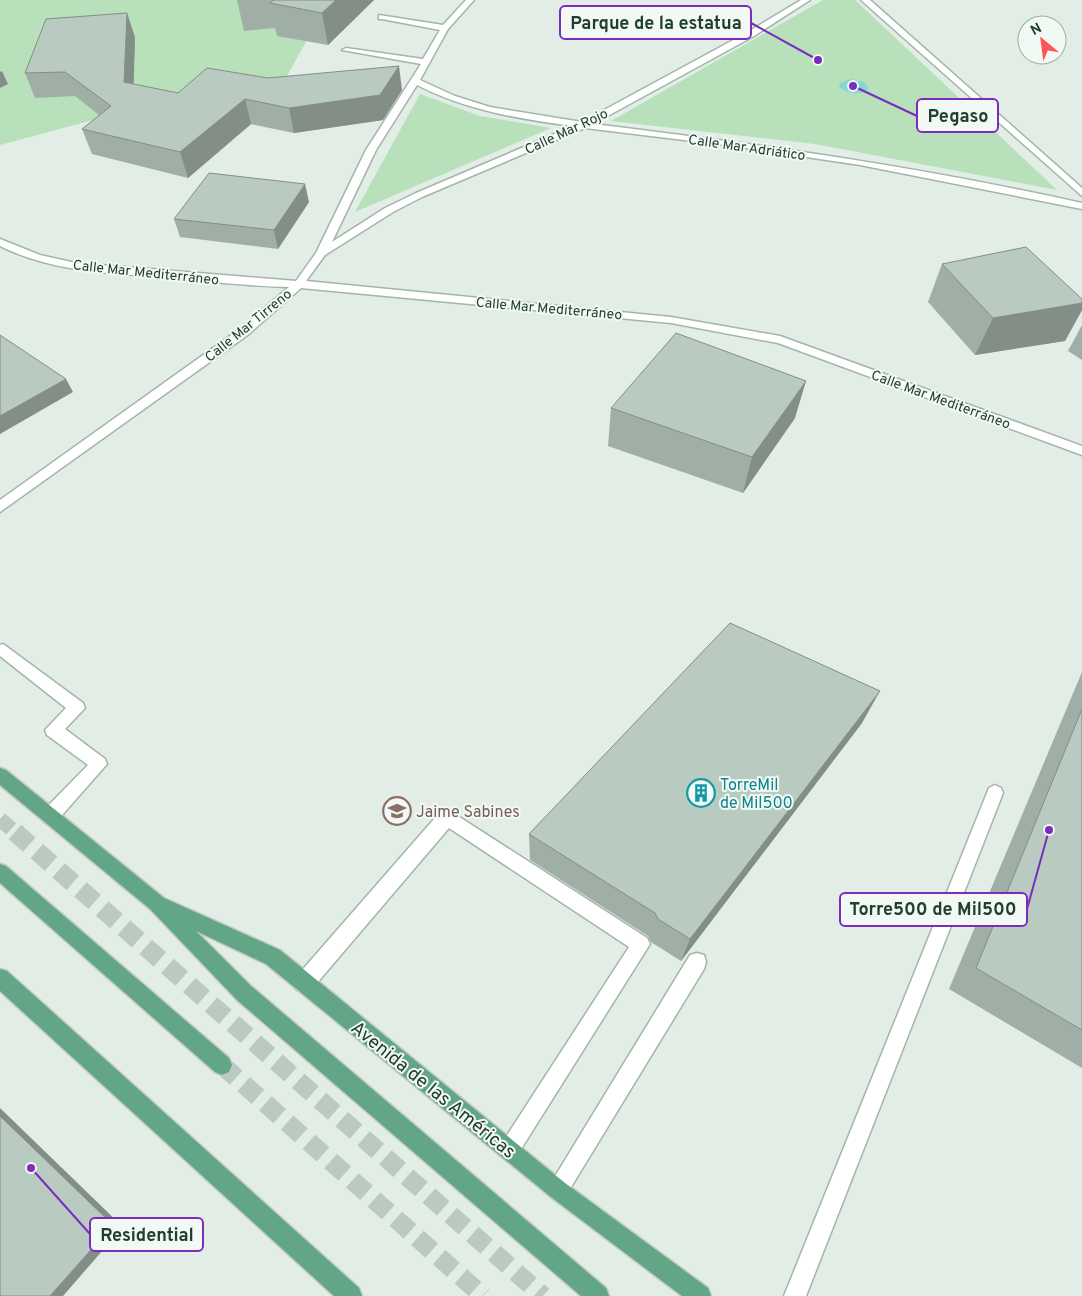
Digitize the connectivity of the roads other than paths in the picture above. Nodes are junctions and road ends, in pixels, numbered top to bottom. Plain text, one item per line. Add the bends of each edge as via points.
1 (470, 0) edge
2 (806, 0) edge
3 (865, 0) edge
4 (382, 17) dead end
5 (445, 28) junction
6 (346, 50) dead end
7 (425, 62) junction
8 (415, 81) junction
9 (584, 125) junction
10 (1082, 194) edge
11 (1082, 206) edge
12 (0, 242) edge
13 (321, 253) junction
14 (299, 284) junction
15 (1082, 451) edge
16 (0, 507) edge
17 (3, 650) dead end
18 (0, 775) edge
19 (995, 793) dead end
20 (50, 816) junction
21 (0, 872) edge
22 (156, 903) junction
23 (696, 962) edge
24 (0, 978) edge
25 (304, 983) junction
26 (222, 1065) tunnel mouth
27 (509, 1150) junction
28 (558, 1190) junction
29 (351, 1296) edge
30 (598, 1296) edge
31 (700, 1296) edge
32 (795, 1296) edge

1 - 5 street, Calle Mar Tirreno
2 - 9 street, Calle Mar Rojo
3 - 10 street
4 - 5 street
5 - 7 street, Calle Mar Tirreno
6 - 7 street
7 - 8 street, Calle Mar Tirreno
8 - 9 street, Calle Mar Adriático via 448,97 501,114
8 - 13 street, Calle Mar Tirreno via 371,150
9 - 11 street, Calle Mar Adriático via 919,172
9 - 13 street, Calle Mar Rojo via 419,195 381,214
12 - 14 street, Calle Mar Mediterráneo via 40,259 89,268
13 - 14 street, Calle Mar Tirreno
14 - 15 street, Calle Mar Mediterráneo via 670,320 780,340
14 - 16 street, Calle Mar Tirreno via 245,331
17 - 20 street via 77,708 53,730 99,764
18 - 20 main road, Avenida de las Américas
19 - 32 street
20 - 22 main road, Avenida de las Américas
21 - 26 main road
22 - 25 main road, Avenida de las Américas via 273,957
22 - 30 main road, Avenida de las Américas via 244,993
23 - 28 street
24 - 29 main road
25 - 27 main road, Avenida de las Américas
25 - 27 street via 447,817 641,944
27 - 28 main road, Avenida de las Américas
28 - 31 main road, Avenida de las Américas

